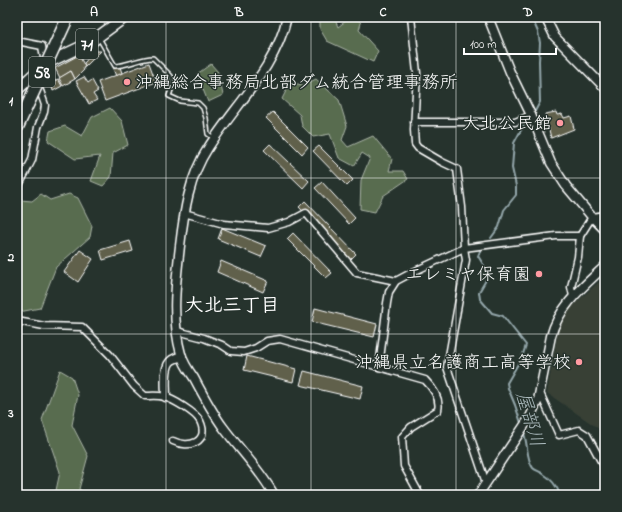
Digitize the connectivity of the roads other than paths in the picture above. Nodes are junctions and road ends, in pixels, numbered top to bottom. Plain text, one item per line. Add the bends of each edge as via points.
1 (68, 17) edge
2 (125, 17) edge
3 (287, 17) edge
4 (411, 17) edge
5 (488, 17) edge
6 (545, 17) edge
7 (98, 37) junction
8 (17, 42) edge
9 (45, 64) junction
10 (33, 74) junction
11 (605, 88) edge
12 (17, 90) edge
13 (531, 116) junction
14 (414, 122) junction
15 (17, 128) edge
16 (214, 138) junction
17 (17, 189) edge
18 (184, 213) junction
19 (605, 215) edge
20 (592, 217) junction
21 (605, 230) edge
22 (580, 236) junction
23 (464, 248) junction
24 (605, 266) edge
25 (396, 281) junction
26 (573, 296) junction
27 (17, 321) edge
28 (177, 331) junction
29 (182, 356) junction
30 (378, 367) junction
31 (540, 393) junction
32 (166, 398) junction
33 (173, 441) dead end
34 (605, 466) edge
35 (486, 483) junction
36 (274, 495) edge
37 (420, 495) edge
38 (478, 495) edge

1 - 15 highway, 58, bridge
2 - 7 main road, 71
3 - 16 street via 277,47 261,74
4 - 14 street via 417,73
5 - 13 street
6 - 11 street via 555,37
7 - 9 main road, 71
7 - 16 lane via 115,66 153,58 171,76 173,84 169,96 198,104 203,108 208,134
8 - 9 street via 42,46
9 - 10 main road, 71
10 - 12 main road, 71
10 - 17 street via 45,105 32,160
13 - 14 street via 515,122
13 - 20 street via 551,163
14 - 23 street via 415,144 418,148 457,169
16 - 18 street via 192,182
18 - 25 street via 224,224 268,228 289,222 306,213 357,272
18 - 28 street via 175,312
19 - 20 street
20 - 21 street
20 - 22 street
22 - 23 street via 556,236
22 - 26 street via 571,287
23 - 25 street
23 - 35 street via 466,260 447,368
24 - 26 street
25 - 30 street via 389,292
26 - 31 street via 560,313 553,328
27 - 32 street via 44,326 82,327 110,354 134,386 145,396
28 - 29 street
28 - 30 street via 244,352 267,341 280,339
29 - 32 street via 171,360 168,365
29 - 36 street via 222,426
30 - 37 street via 425,380 437,395 438,410 411,427 402,437 404,466
31 - 34 street via 559,435 579,430 587,435
31 - 35 street via 535,408
32 - 33 street via 194,414 200,421 203,431 196,442 188,445
35 - 38 street

